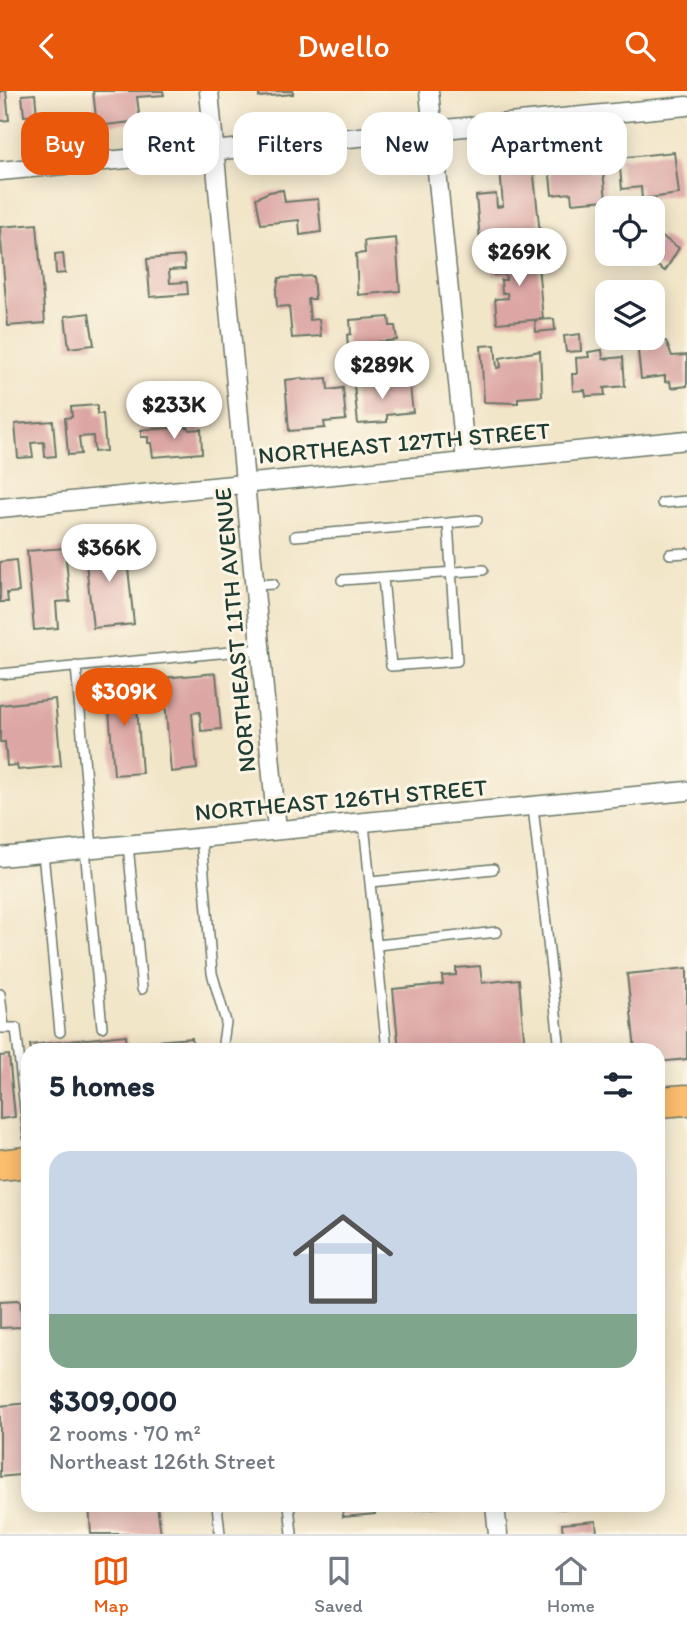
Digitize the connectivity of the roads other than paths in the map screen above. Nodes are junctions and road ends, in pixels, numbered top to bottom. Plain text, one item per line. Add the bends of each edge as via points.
1 (209, 91) edge
2 (429, 91) edge
3 (687, 106) edge
4 (211, 112) edge
5 (431, 112) edge
6 (453, 129) edge
7 (361, 138) edge
8 (219, 151) edge
9 (123, 160) edge
10 (0, 171) edge
11 (216, 175) edge
12 (437, 175) edge
13 (687, 440) edge
14 (466, 462) junction
15 (247, 483) junction
16 (687, 501) edge
17 (662, 503) dead end
18 (0, 508) edge
19 (477, 520) dead end
20 (448, 523) junction
21 (295, 536) dead end
22 (687, 552) edge
23 (670, 554) dead end
24 (483, 570) dead end
25 (453, 572) junction
26 (383, 577) junction
27 (342, 580) dead end
28 (261, 649) junction
29 (76, 666) junction
30 (0, 674) edge
31 (687, 792) edge
32 (533, 807) junction
33 (364, 824) junction
34 (277, 830) junction
35 (201, 837) junction
36 (128, 845) junction
37 (88, 848) junction
38 (43, 853) junction
39 (0, 857) edge
40 (493, 869) dead end
41 (371, 882) junction
42 (497, 932) dead end
43 (377, 945) junction
44 (142, 989) dead end
45 (0, 994) edge
46 (102, 1027) dead end
47 (2, 1028) edge
48 (60, 1032) dead end
49 (223, 1043) edge
50 (386, 1043) edge
51 (559, 1043) edge
52 (21, 1073) edge
53 (687, 1100) edge
54 (665, 1102) edge
55 (21, 1163) edge
56 (0, 1165) edge
57 (218, 1512) edge
58 (290, 1512) edge
59 (496, 1512) edge
60 (220, 1534) edge
61 (292, 1534) edge
62 (498, 1534) edge

1 - 4 street, NORTHEAST 11TH AVENUE
2 - 5 street
3 - 6 street
7 - 8 street
9 - 10 street
11 - 15 street, NORTHEAST 11TH AVENUE
12 - 14 street
13 - 14 street, NORTHEAST 127TH STREET
14 - 15 street, NORTHEAST 127TH STREET
15 - 18 street, NORTHEAST 127TH STREET
15 - 28 street, NORTHEAST 11TH AVENUE via 264,585
16 - 17 lane
19 - 20 lane
20 - 21 lane
20 - 25 lane
22 - 23 lane
24 - 25 lane
25 - 26 lane
25 - 26 lane via 457,661 391,666
26 - 27 lane
28 - 29 lane
28 - 34 street, NORTHEAST 11TH AVENUE
29 - 30 lane
29 - 37 lane
31 - 32 street, NORTHEAST 126TH STREET
32 - 33 street, NORTHEAST 126TH STREET
32 - 51 lane
33 - 34 street, NORTHEAST 126TH STREET
33 - 41 lane
34 - 35 street, NORTHEAST 126TH STREET
35 - 36 street, NORTHEAST 126TH STREET
35 - 49 lane via 212,973 226,1022
36 - 37 street, NORTHEAST 126TH STREET
36 - 44 lane
37 - 38 street, NORTHEAST 126TH STREET
37 - 46 lane
38 - 39 street, NORTHEAST 126TH STREET
38 - 48 lane
40 - 41 lane
41 - 43 lane
42 - 43 lane
43 - 50 lane
45 - 47 lane
47 - 52 lane via 16,1028
53 - 54 main road
55 - 56 main road
57 - 60 lane
58 - 61 lane
59 - 62 street

